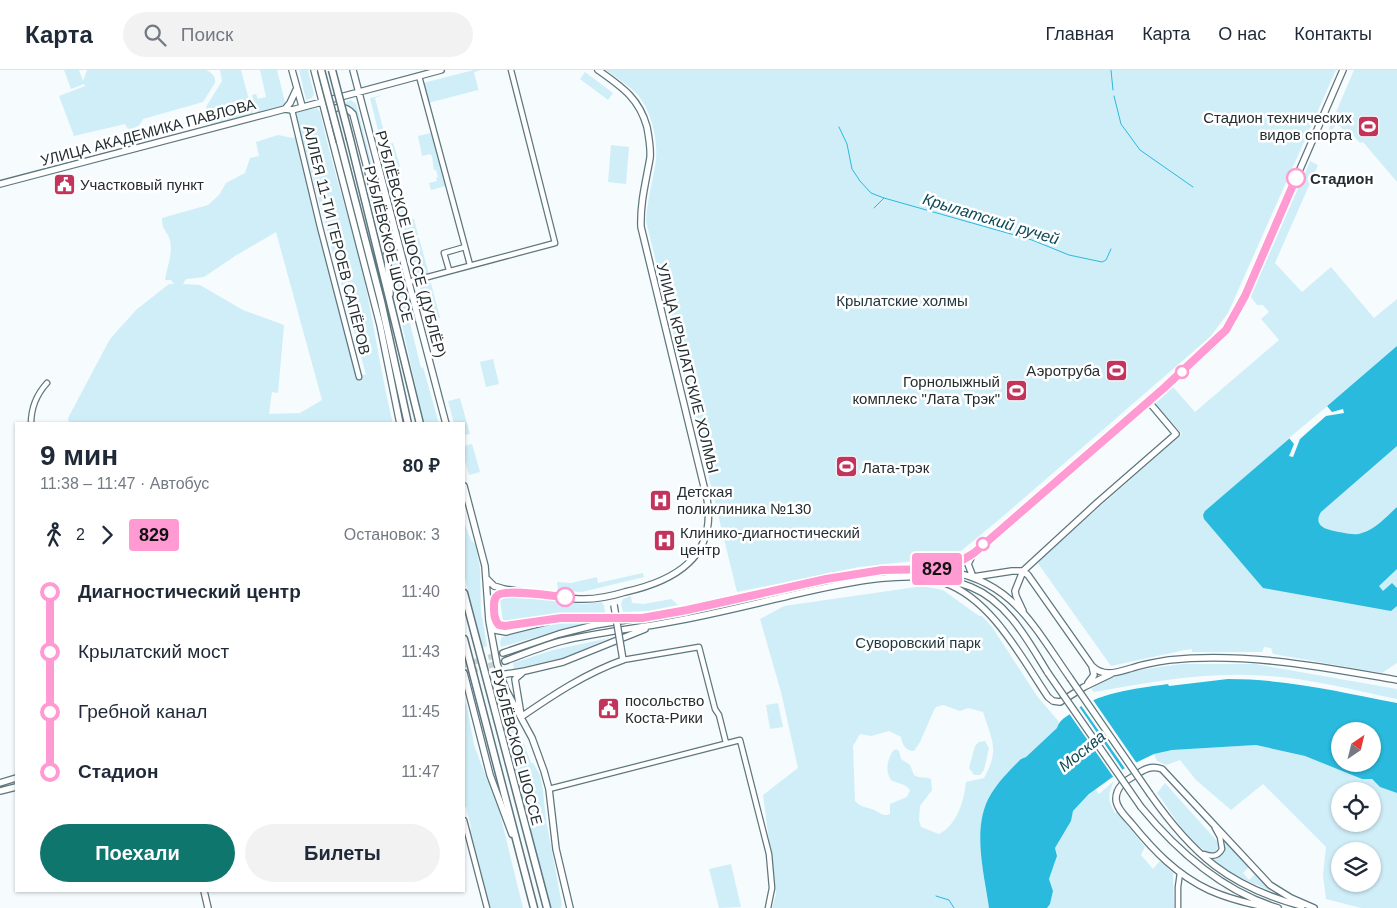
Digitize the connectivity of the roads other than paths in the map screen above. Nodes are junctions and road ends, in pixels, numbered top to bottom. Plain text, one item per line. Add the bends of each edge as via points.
1 (292, 70) edge
2 (314, 70) edge
3 (321, 70) edge
4 (332, 70) edge
5 (353, 70) edge
6 (441, 70) edge
7 (511, 70) edge
8 (598, 70) edge
9 (1343, 70) edge
10 (418, 76) junction
11 (297, 87) junction
12 (358, 91) junction
13 (322, 101) junction
14 (302, 106) junction
15 (285, 109) junction
16 (292, 110) junction
17 (327, 118) junction
18 (0, 184) edge
19 (465, 247) junction
20 (470, 265) junction
21 (449, 270) junction
22 (409, 282) junction
23 (390, 298) junction
24 (359, 377) dead end
25 (47, 383) dead end
26 (1149, 402) junction
27 (31, 422) edge
28 (400, 422) edge
29 (407, 422) edge
30 (420, 422) edge
31 (445, 422) edge
32 (465, 489) edge
33 (974, 553) junction
34 (936, 569) junction
35 (1023, 571) junction
36 (973, 577) junction
37 (487, 579) junction
38 (934, 579) junction
39 (529, 593) junction
40 (612, 596) junction
41 (465, 597) edge
42 (1023, 611) junction
43 (642, 618) junction
44 (488, 621) junction
45 (547, 621) junction
46 (670, 622) junction
47 (465, 643) edge
48 (504, 653) tunnel mouth
49 (623, 660) junction
50 (505, 661) tunnel mouth
51 (1092, 666) junction
52 (525, 671) junction
53 (1112, 673) junction
54 (500, 674) junction
55 (465, 677) edge
56 (1397, 680) edge
57 (1084, 687) junction
58 (465, 693) edge
59 (471, 701) junction
60 (521, 717) junction
61 (726, 743) junction
62 (15, 778) edge
63 (0, 783) edge
64 (15, 787) edge
65 (549, 790) junction
66 (0, 791) edge
67 (465, 824) edge
68 (1213, 825) junction
69 (1192, 847) junction
70 (519, 851) junction
71 (1180, 873) junction
72 (204, 892) edge
73 (208, 908) edge
74 (487, 908) edge
75 (534, 908) edge
76 (547, 908) edge
77 (570, 908) edge
78 (768, 908) edge
79 (1178, 908) edge
80 (1271, 908) edge
81 (1278, 908) edge
82 (1312, 908) edge

1 - 11 main road
2 - 13 main road
3 - 29 main road, РУБЛЁВСКОЕ ШОССЕ, bridge via 381,300
4 - 23 main road, РУБЛЁВСКОЕ ШОССЕ, bridge
5 - 12 main road, РУБЛЁВСКОЕ ШОССЕ (ДУБЛЁР)
6 - 10 main road, УЛИЦА АКАДЕМИКА ПАВЛОВА
7 - 20 street via 555,243
8 - 40 main road, УЛИЦА КРЫЛАТСКИЕ ХОЛМЫ via 635,101 647,130 650,152 641,227 710,516 707,533 687,565 656,584
9 - 26 main road via 1233,319 1217,340
10 - 12 main road, УЛИЦА АКАДЕМИКА ПАВЛОВА
10 - 19 street
11 - 14 main road
11 - 15 main road
12 - 13 main road, УЛИЦА АКАДЕМИКА ПАВЛОВА
12 - 22 main road, РУБЛЁВСКОЕ ШОССЕ (ДУБЛЁР)
13 - 14 main road, УЛИЦА АКАДЕМИКА ПАВЛОВА
13 - 17 main road
14 - 16 main road, УЛИЦА АКАДЕМИКА ПАВЛОВА
15 - 16 main road, УЛИЦА АКАДЕМИКА ПАВЛОВА
15 - 18 main road, УЛИЦА АКАДЕМИКА ПАВЛОВА
16 - 24 street, АЛЛЕЯ 11-ТИ ГЕРОЕВ САПЁРОВ
17 - 23 main road via 333,109 340,107 353,114 386,240
17 - 28 main road via 380,325
19 - 20 street
19 - 21 street via 444,253
20 - 21 street
21 - 22 street
22 - 31 main road, РУБЛЁВСКОЕ ШОССЕ (ДУБЛЁР)
23 - 30 main road, РУБЛЁВСКОЕ ШОССЕ
25 - 27 street via 36,399
26 - 33 main road
26 - 35 main road via 1176,434
32 - 37 main road via 483,552
33 - 34 main road via 956,564
33 - 36 main road via 968,564
34 - 36 main road
34 - 43 main road via 882,570 826,579
35 - 36 main road
35 - 42 main road via 1015,591
35 - 51 main road
36 - 42 main road via 1004,594
37 - 39 main road, УЛИЦА КРЫЛАТСКИЕ ХОЛМЫ via 498,587
37 - 44 main road
38 - 46 main road via 882,578
38 - 57 main road via 961,589 976,600 995,620 1053,701 1060,702
38 - 81 main road, bridge via 972,587 1009,615 1141,807 1170,841 1204,870 1237,891
39 - 40 main road, УЛИЦА КРЫЛАТСКИЕ ХОЛМЫ via 584,599
39 - 45 main road via 496,597 496,623 505,626
40 - 49 main road, bridge
41 - 76 main road, РУБЛЁВСКОЕ ШОССЕ
42 - 69 main road, bridge via 1150,794
43 - 45 main road via 561,618
43 - 48 main road via 559,634
44 - 45 main road via 492,628 501,632
44 - 54 main road
46 - 50 main road via 560,642
46 - 52 main road via 618,639 573,659
47 - 70 main road, РУБЛЁВСКОЕ ШОССЕ
49 - 60 main road via 562,689
49 - 61 street via 699,647
51 - 53 main road
51 - 57 main road via 1094,675
52 - 54 main road
52 - 60 main road via 515,679
53 - 56 main road via 1168,660 1243,658
53 - 57 main road
54 - 60 main road
55 - 59 main road
58 - 59 main road
59 - 70 main road via 490,775
60 - 65 main road via 537,750
61 - 65 street
61 - 78 street via 740,740 769,854 772,888
62 - 63 main road
64 - 66 main road
65 - 77 main road via 556,849
67 - 74 street
68 - 69 street via 1222,843 1220,852 1213,857
68 - 71 main road via 1162,769 1146,769 1120,786 1116,801 1125,816 1149,845
68 - 82 main road via 1270,884
69 - 82 main road via 1238,881 1284,901
70 - 75 main road, РУБЛЁВСКОЕ ШОССЕ
71 - 79 street
71 - 80 main road via 1223,896
72 - 73 main road

